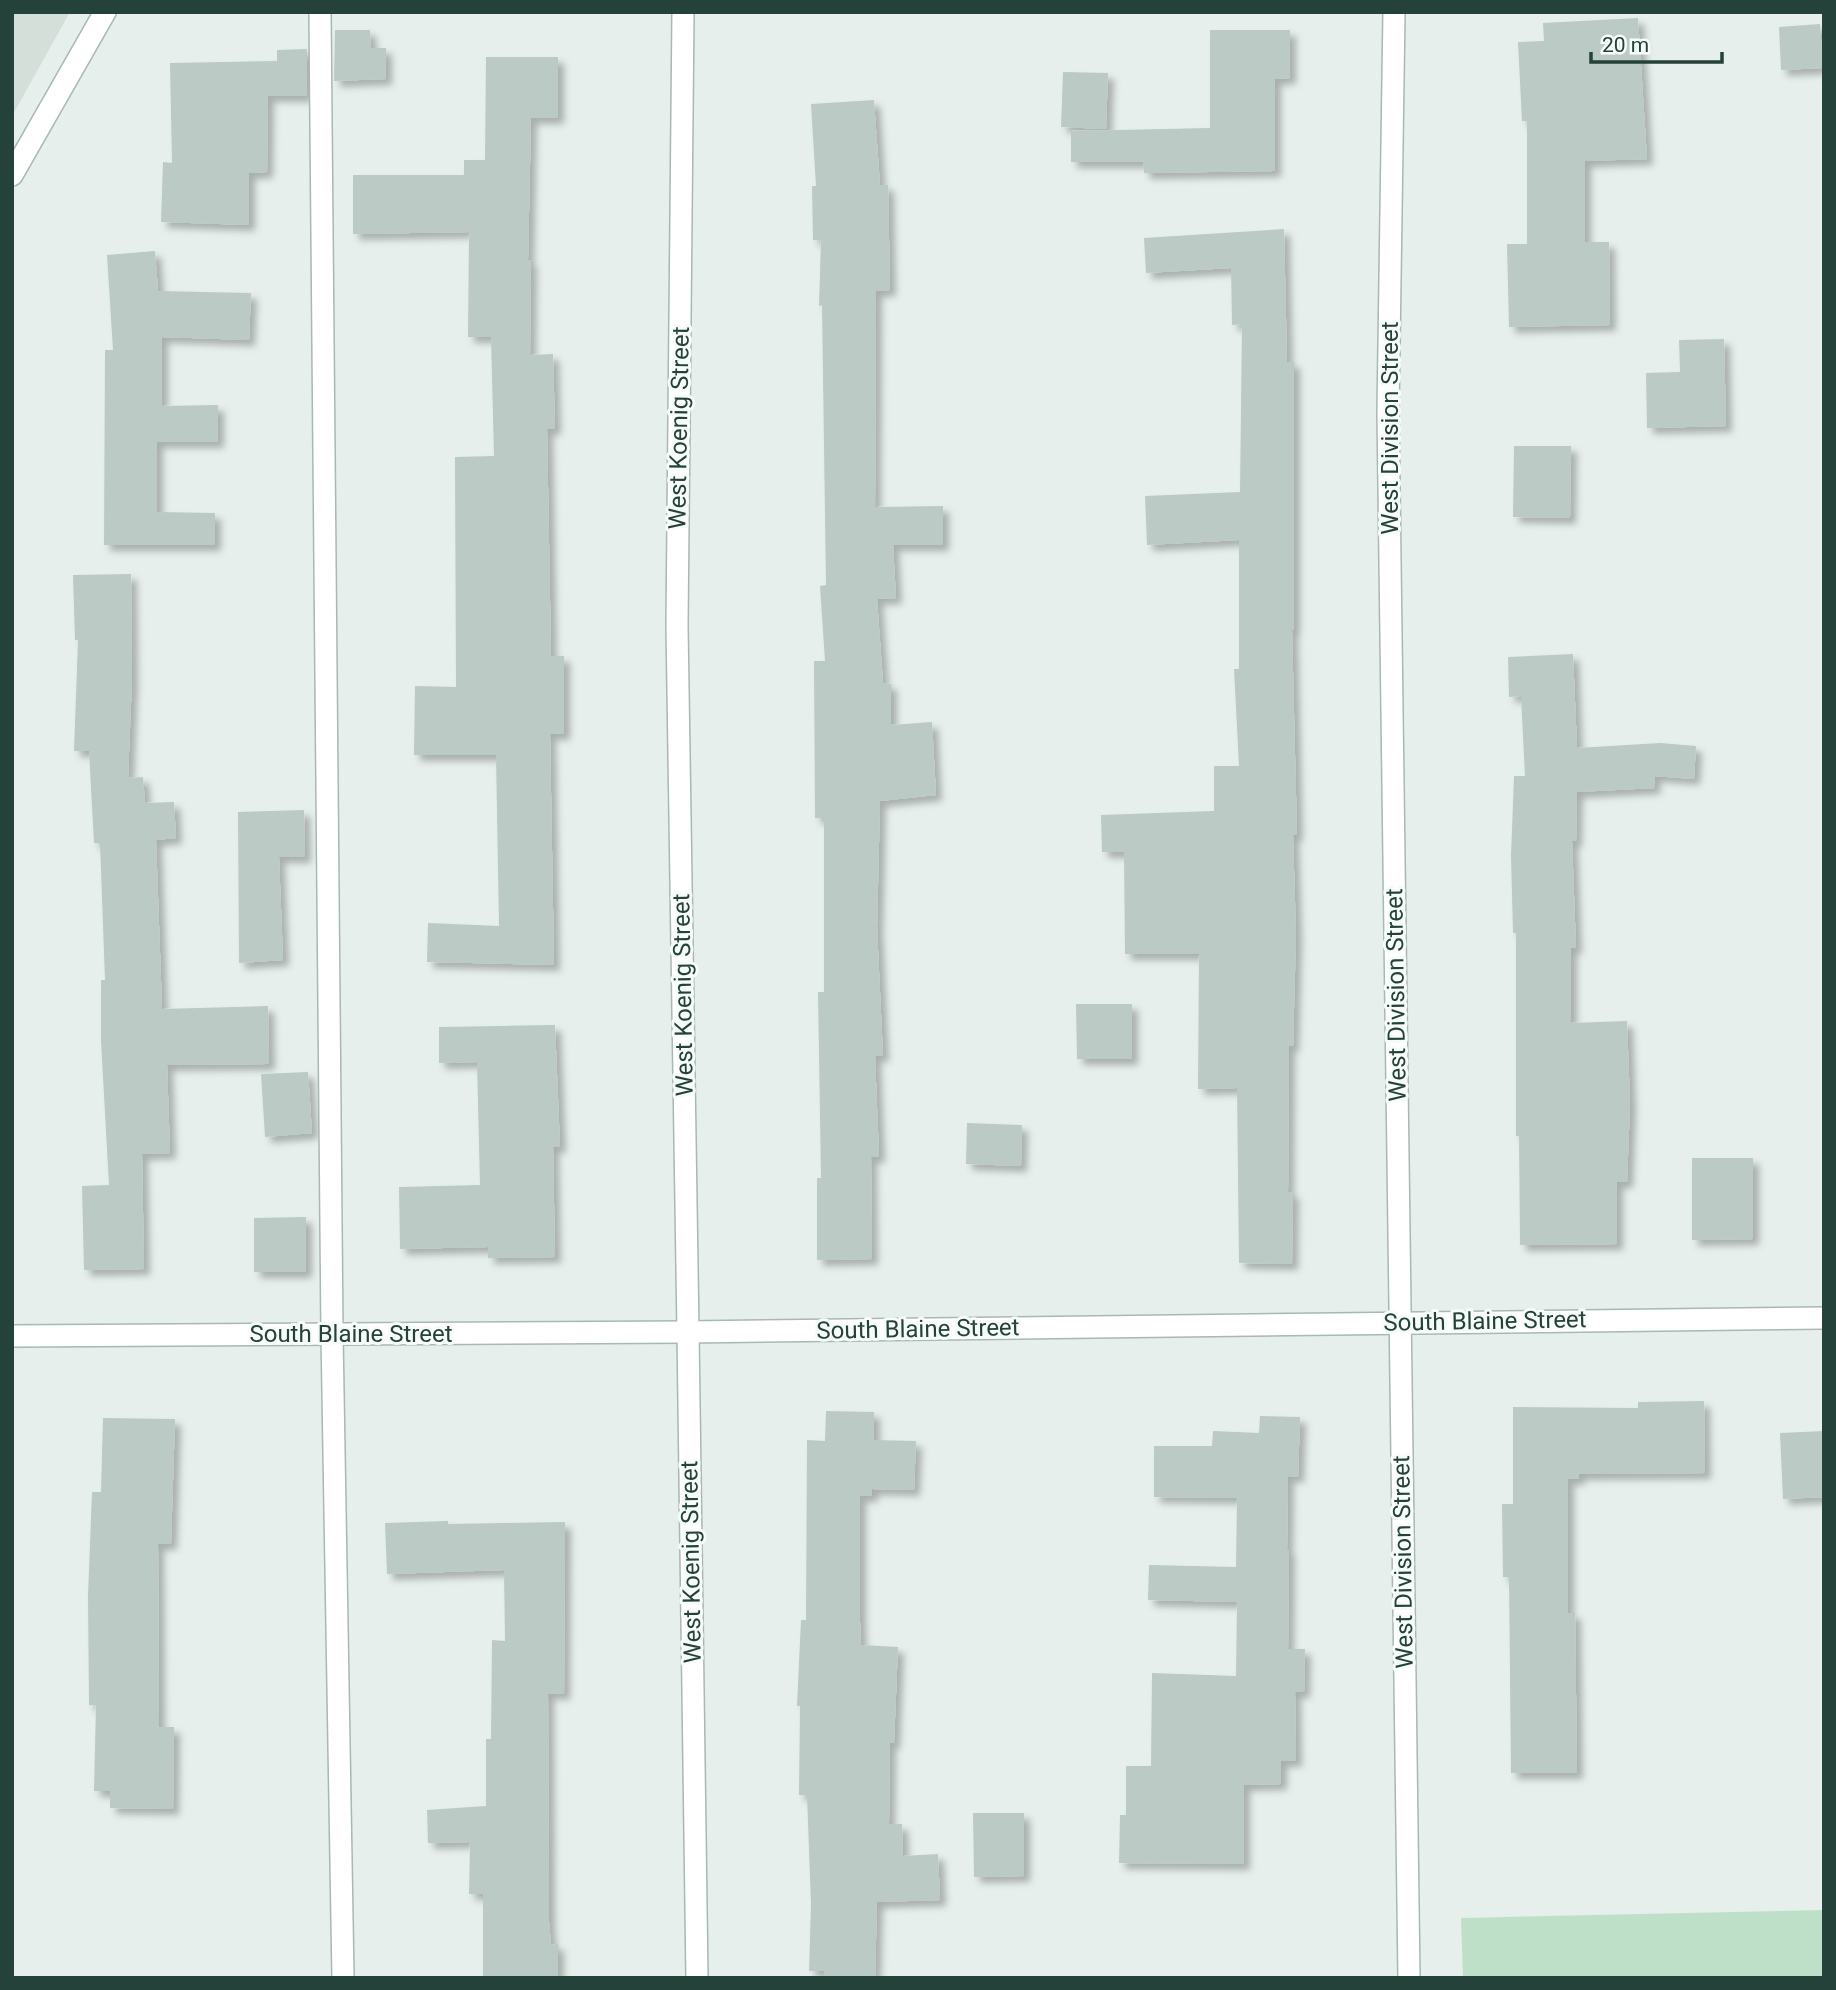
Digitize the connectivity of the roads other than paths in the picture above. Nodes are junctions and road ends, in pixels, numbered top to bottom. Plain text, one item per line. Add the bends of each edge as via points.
1 (105, 12) edge
2 (320, 12) edge
3 (683, 12) edge
4 (1394, 12) edge
5 (12, 175) edge
6 (1824, 1318) edge
7 (1400, 1322) junction
8 (688, 1332) junction
9 (331, 1334) junction
10 (12, 1336) edge
11 (343, 1978) edge
12 (697, 1978) edge
13 (1409, 1978) edge

1 - 5 street
2 - 9 street
3 - 8 street, West Koenig Street via 677,625
4 - 7 street, West Division Street via 1388,412
6 - 7 street, South Blaine Street
7 - 8 street, South Blaine Street
7 - 13 street, West Division Street
8 - 9 street, South Blaine Street
8 - 12 street, West Koenig Street
9 - 10 street, South Blaine Street
9 - 11 street

